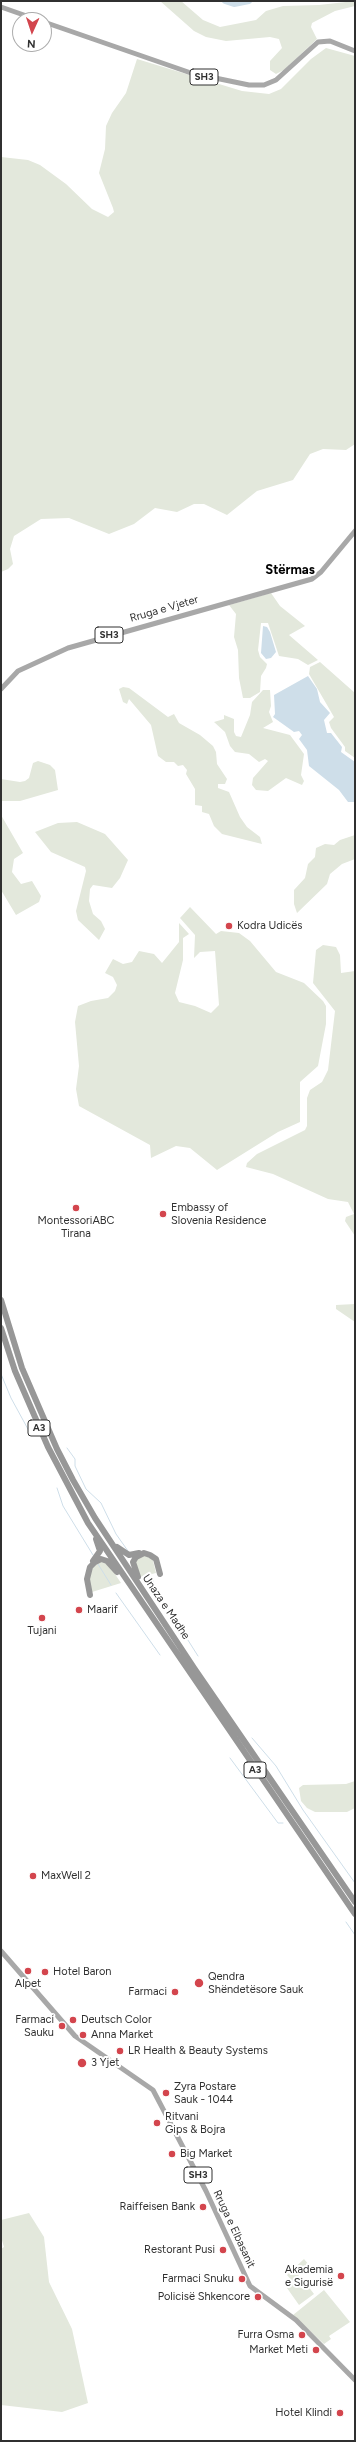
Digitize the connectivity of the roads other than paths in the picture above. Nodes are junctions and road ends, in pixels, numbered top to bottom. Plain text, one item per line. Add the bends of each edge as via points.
1 (1, 7) edge
2 (15, 12) edge
3 (52, 25) edge
4 (355, 50) edge
5 (355, 531) edge
6 (1, 689) edge
7 (1, 1300) edge
8 (1, 1328) edge
9 (95, 1518) junction
10 (88, 1522) junction
11 (163, 1621) junction
12 (157, 1625) junction
13 (355, 1902) edge
14 (355, 1914) edge
15 (1, 1952) edge
16 (355, 2380) edge

1 - 2 main road
3 - 4 main road, SH3 via 191,73 253,85 264,85 276,80 318,42 330,41
5 - 6 main road, Rruga e Vjeter / SH3 via 316,577 68,648 18,671
7 - 9 highway, Unaza e Madhe / A3 via 22,1368 36,1402 57,1449
8 - 10 highway, Unaza e Madhe / A3 via 15,1371 48,1447
9 - 11 highway, Unaza e Madhe / A3
9 - 11 highway via 122,1552 131,1555 144,1551 152,1553 158,1559 162,1574 154,1556 144,1553 134,1558 135,1572 160,1610
10 - 12 highway, Unaza e Madhe / A3
10 - 12 highway via 100,1551 88,1568 85,1580 88,1595 90,1567 98,1560 107,1561 147,1616
11 - 13 highway, Unaza e Madhe / A3
12 - 14 highway, Unaza e Madhe / A3
15 - 16 main road, Rruga e Elbasanit / SH3 via 75,2036 153,2090 206,2191 252,2288 296,2320

